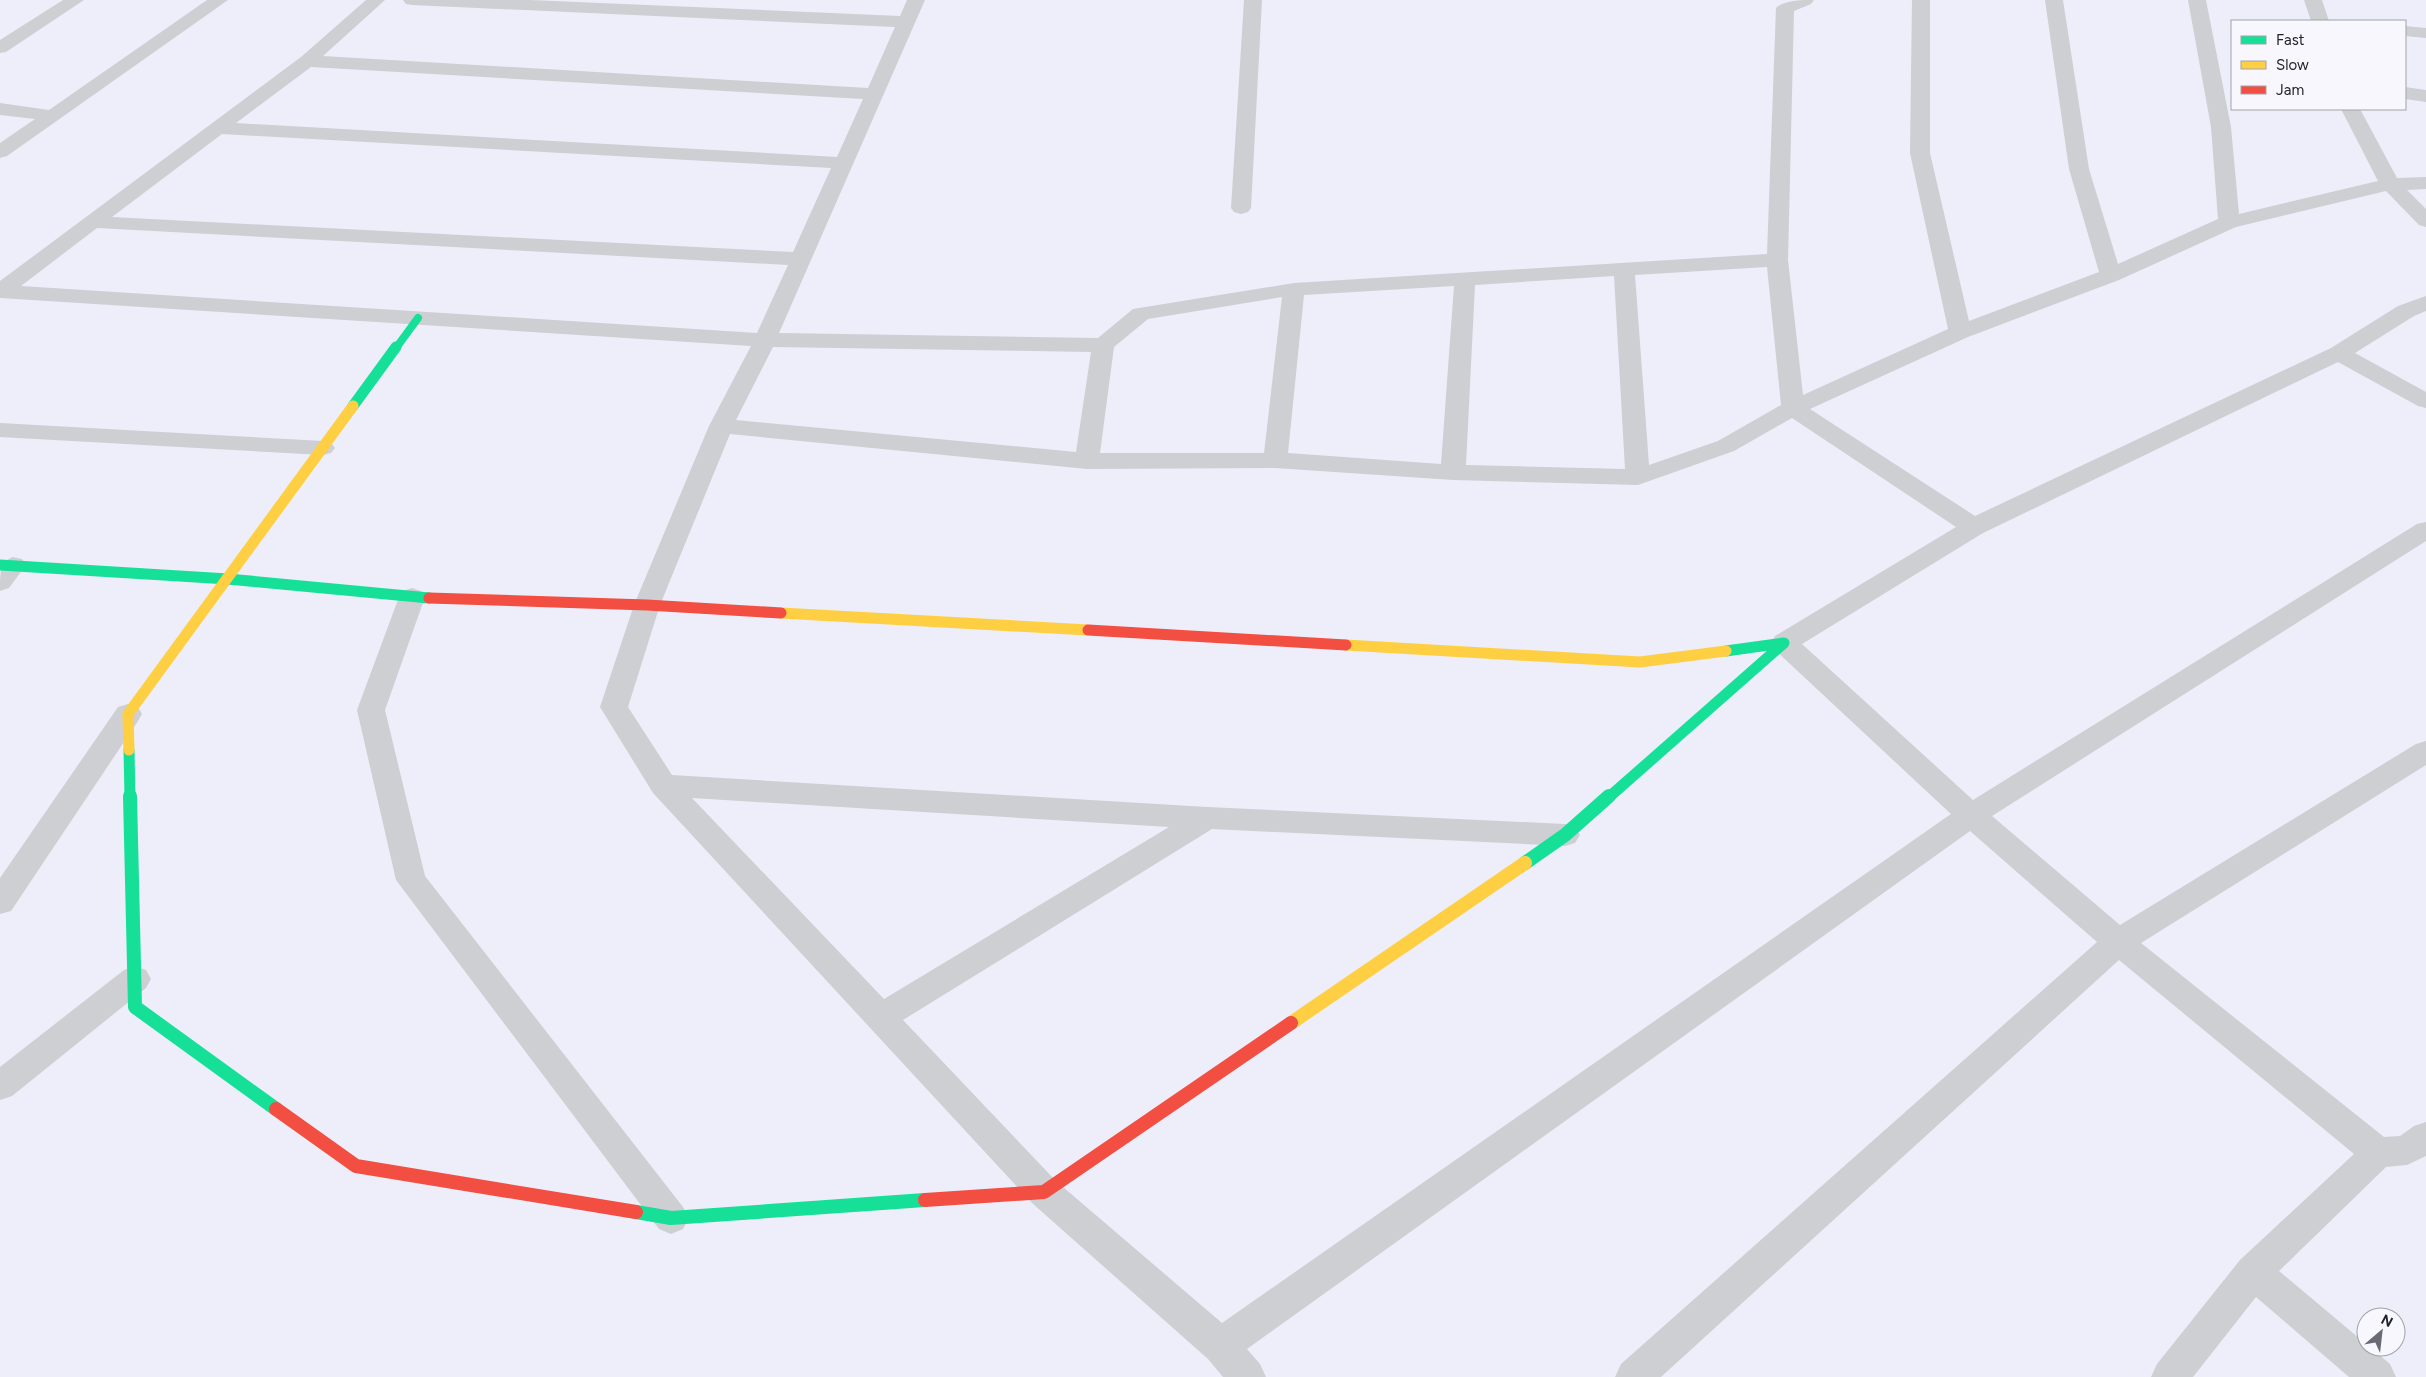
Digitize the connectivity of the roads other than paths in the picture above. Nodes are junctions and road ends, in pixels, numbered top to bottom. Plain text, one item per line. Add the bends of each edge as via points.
1 (75, 0) edge
2 (219, 0) edge
3 (376, 0) edge
4 (412, 0) edge
5 (1253, 0) edge
6 (1805, 0) edge
7 (1921, 0) edge
8 (2054, 0) edge
9 (2197, 0) edge
10 (2313, 0) edge
11 (911, 11) edge
12 (2320, 20) edge
13 (2406, 31) edge
14 (2426, 33) edge
15 (0, 48) edge
16 (307, 62) junction
17 (2406, 93) edge
18 (874, 94) junction
19 (2426, 96) edge
20 (0, 109) edge
21 (2352, 110) edge
22 (54, 116) junction
23 (218, 128) junction
24 (0, 152) edge
25 (843, 163) junction
26 (2426, 183) edge
27 (2390, 184) junction
28 (1241, 208) dead end
29 (2426, 220) edge
30 (93, 222) junction
31 (2229, 222) junction
32 (800, 259) junction
33 (1777, 260) junction
34 (1624, 269) junction
35 (2111, 274) junction
36 (1465, 279) junction
37 (1294, 289) junction
38 (0, 291) edge
39 (2426, 302) edge
40 (418, 318) junction
41 (1960, 332) junction
42 (765, 340) junction
43 (1103, 345) junction
44 (2339, 353) junction
45 (2426, 401) edge
46 (1792, 408) junction
47 (721, 426) junction
48 (0, 430) edge
49 (323, 448) junction
50 (1275, 460) junction
51 (1087, 461) junction
52 (1453, 472) junction
53 (1638, 477) junction
54 (1974, 527) junction
55 (2426, 530) edge
56 (4, 571) edge
57 (228, 579) junction
58 (412, 597) junction
59 (647, 605) junction
60 (1784, 643) junction
61 (128, 714) junction
62 (2426, 750) edge
63 (663, 785) junction
64 (1971, 815) junction
65 (1207, 818) junction
66 (1565, 835) junction
67 (0, 902) edge
68 (2118, 942) junction
69 (135, 979) junction
70 (882, 1017) junction
71 (0, 1086) edge
72 (2409, 1151) edge
73 (1044, 1192) junction
74 (671, 1218) junction
75 (2253, 1272) junction
76 (1221, 1346) junction
77 (1247, 1377) edge
78 (1634, 1377) edge
79 (2170, 1377) edge
80 (2377, 1377) edge

1 - 15 street
2 - 22 street
3 - 16 street
4 - 11 street
5 - 28 street
6 - 33 street via 1785,8
7 - 41 street via 1920,153
8 - 35 street via 2079,169
9 - 31 street via 2221,127
10 - 12 street
11 - 18 street
13 - 14 street
16 - 18 street
16 - 23 street
17 - 19 street
18 - 25 street
20 - 22 street
21 - 27 street
22 - 24 street
23 - 25 street
23 - 30 street
25 - 32 street
26 - 27 street
27 - 29 street
27 - 31 street
30 - 32 street
30 - 38 street
31 - 35 street
32 - 42 street
33 - 34 street
33 - 46 street
34 - 36 street
34 - 53 street
35 - 41 street
36 - 37 street
36 - 52 street
37 - 43 street via 1141,314
37 - 50 street
38 - 40 street
39 - 44 street
40 - 42 street
40 - 49 street
41 - 46 street
42 - 43 street
42 - 47 street
43 - 51 street
44 - 45 street
44 - 54 street
46 - 53 street via 1726,446
46 - 54 street
47 - 51 street
47 - 59 street
48 - 49 street
49 - 57 street
50 - 51 street
50 - 52 street
52 - 53 street
54 - 60 street
55 - 64 street
56 - 57 street
57 - 58 street
57 - 61 street
58 - 59 street
58 - 74 street via 370,710 411,880
59 - 60 street via 1640,662
59 - 63 street via 614,707
60 - 64 street
60 - 66 street
61 - 67 street
61 - 69 street
62 - 68 street
63 - 65 street
63 - 70 street
64 - 68 street
64 - 76 street
65 - 66 street
65 - 70 street
66 - 73 street
68 - 72 street
68 - 78 street
69 - 71 street
69 - 74 street via 135,1007 356,1166
70 - 73 street
72 - 75 street
73 - 74 street
73 - 76 street
75 - 79 street
75 - 80 street
76 - 77 street

